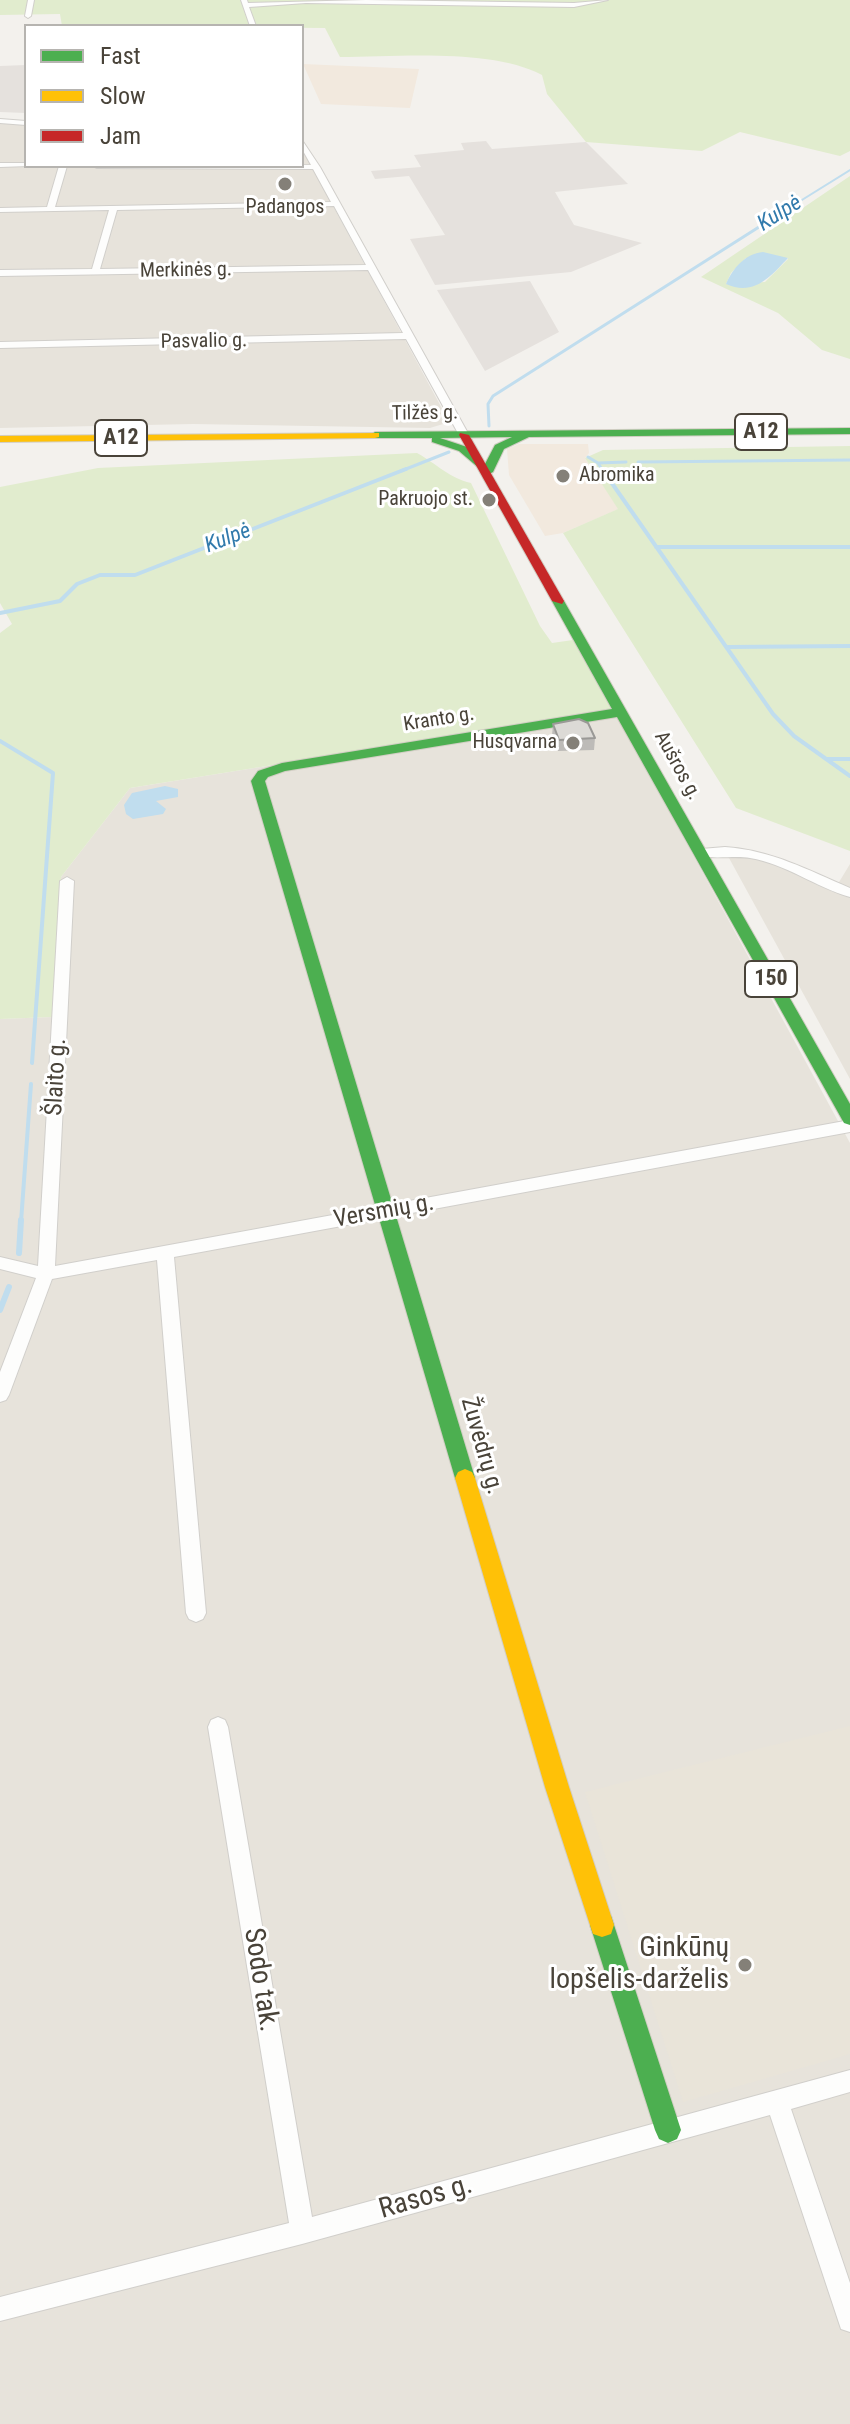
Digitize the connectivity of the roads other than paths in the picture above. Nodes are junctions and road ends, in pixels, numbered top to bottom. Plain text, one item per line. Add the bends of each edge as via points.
1 (31, 0) edge
2 (605, 0) edge
3 (245, 2) edge
4 (28, 16) dead end
5 (252, 24) edge
6 (0, 121) edge
7 (24, 123) edge
8 (304, 146) edge
9 (0, 165) edge
10 (24, 165) edge
11 (304, 167) edge
12 (316, 167) junction
13 (62, 168) edge
14 (336, 204) junction
15 (113, 209) junction
16 (0, 210) edge
17 (50, 210) junction
18 (371, 267) junction
19 (95, 272) junction
20 (0, 273) edge
21 (408, 336) junction
22 (0, 345) edge
23 (850, 431) edge
24 (464, 435) junction
25 (530, 435) junction
26 (409, 436) junction
27 (0, 439) edge
28 (487, 472) junction
29 (622, 712) junction
30 (263, 774) joint
31 (701, 853) junction
32 (67, 881) dead end
33 (850, 893) edge
34 (850, 1119) edge
35 (850, 1126) edge
36 (387, 1212) junction
37 (165, 1252) junction
38 (0, 1263) edge
39 (46, 1274) junction
40 (0, 1395) edge
41 (196, 1613) dead end
42 (218, 1727) dead end
43 (850, 2081) edge
44 (777, 2102) junction
45 (668, 2130) junction
46 (302, 2232) junction
47 (0, 2309) edge
48 (850, 2320) edge

1 - 4 street
2 - 3 street via 574,5
3 - 5 street
6 - 7 street
8 - 12 street
9 - 10 street
11 - 12 street
12 - 14 street
13 - 17 street
14 - 15 street
14 - 18 street
15 - 17 street
15 - 19 street
16 - 17 street
18 - 19 street, Merkinės g.
18 - 21 street
19 - 20 street, Merkinės g.
21 - 22 street, Pasvalio g.
21 - 24 street
23 - 25 main road, Tilžės g. / A12
24 - 25 main road, Tilžės g. / A12
24 - 26 main road, Tilžės g. / A12
24 - 28 main road, Aušros g. / 150
25 - 28 main road via 494,448
26 - 27 main road, Tilžės g. / A12
26 - 28 main road via 455,444
28 - 29 main road, Aušros g. / 150
29 - 30 main road, Kranto g.
29 - 31 main road, Aušros g. / 150
30 - 36 main road, Žuvėdrų g. via 258,787
31 - 33 street via 749,851
31 - 34 main road, Aušros g. / 150
32 - 39 street, Šlaito g.
35 - 36 street, Versmių g.
36 - 37 street, Versmių g.
36 - 45 main road, Žuvėdrų g. via 557,1787
37 - 39 street, Versmių g.
37 - 41 street
38 - 39 street
39 - 40 street
42 - 46 street, Sodo tak.
43 - 44 street, Rasos g.
44 - 45 street, Rasos g.
44 - 48 street
45 - 46 street, Rasos g.
46 - 47 street, Rasos g.

